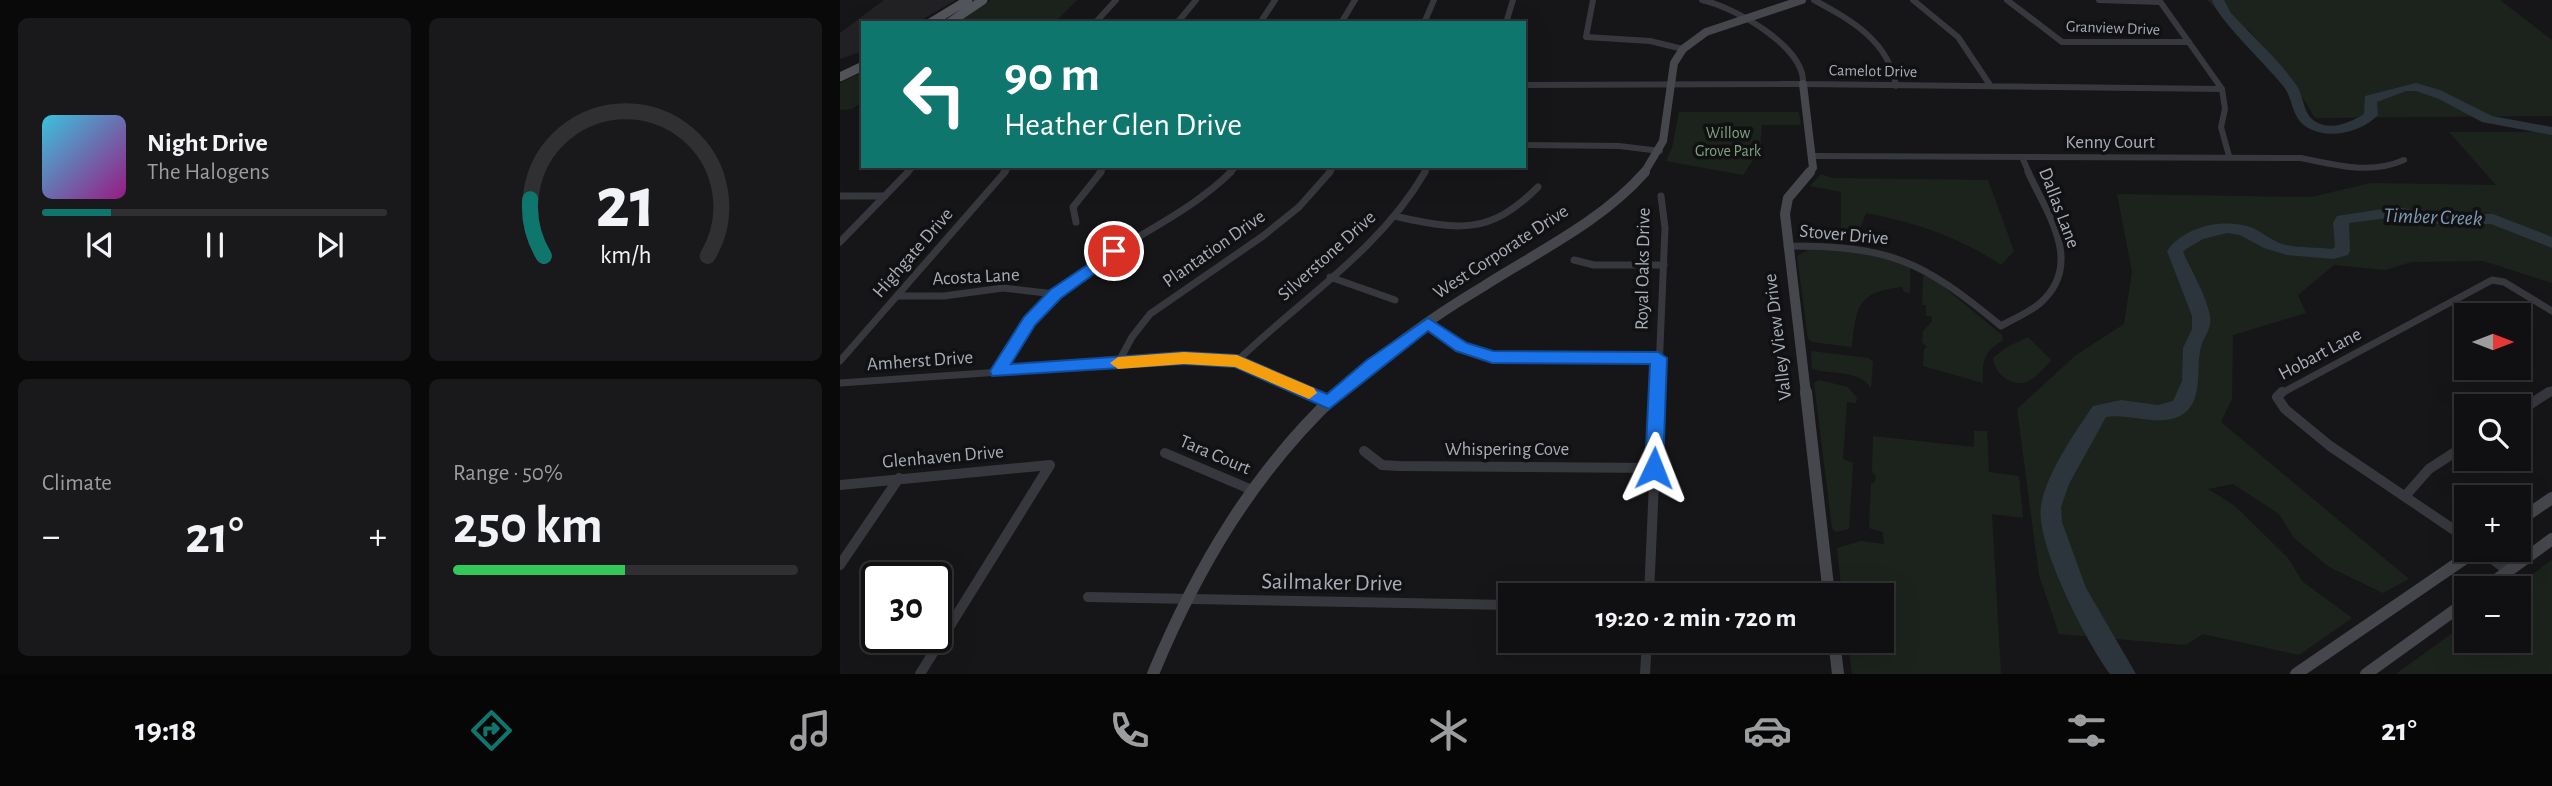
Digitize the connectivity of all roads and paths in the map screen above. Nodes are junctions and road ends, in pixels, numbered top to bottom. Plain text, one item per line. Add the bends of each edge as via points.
1 (968, 0) edge
2 (983, 0) edge
3 (1116, 0) edge
4 (1196, 0) edge
5 (1275, 0) edge
6 (1354, 0) edge
7 (1434, 0) edge
8 (1513, 0) edge
9 (1592, 0) edge
10 (1702, 0) edge
11 (1802, 0) edge
12 (1814, 0) edge
13 (1913, 0) edge
14 (2007, 0) edge
15 (2099, 0) edge
16 (2160, 1) edge
17 (1742, 19) junction
18 (933, 21) edge
19 (953, 21) edge
20 (1097, 21) edge
21 (1179, 21) edge
22 (1261, 21) edge
23 (1342, 21) edge
24 (1425, 21) edge
25 (1507, 21) edge
26 (2189, 42) junction
27 (1683, 49) junction
28 (861, 58) edge
29 (861, 67) edge
30 (840, 68) edge
31 (840, 77) edge
32 (1803, 84) junction
33 (1526, 85) edge
34 (1670, 85) junction
35 (1990, 85) junction
36 (1896, 86) junction
37 (2222, 89) junction
38 (1526, 145) edge
39 (1660, 151) junction
40 (1814, 156) junction
41 (2229, 156) junction
42 (2022, 157) junction
43 (2404, 160) dead end
44 (912, 168) edge
45 (1008, 168) edge
46 (1103, 168) edge
47 (1235, 168) edge
48 (1333, 168) edge
49 (1428, 168) edge
50 (1538, 187) dead end
51 (840, 196) edge
52 (885, 196) junction
53 (1661, 196) dead end
54 (1394, 216) junction
55 (1076, 222) dead end
56 (840, 242) edge
57 (1787, 246) junction
58 (1574, 260) dead end
59 (1664, 265) junction
60 (1330, 277) junction
61 (1055, 294) junction
62 (898, 296) junction
63 (1395, 300) dead end
64 (2552, 311) edge
65 (1428, 323) junction
66 (2001, 326) joint
67 (1658, 358) junction
68 (840, 361) edge
69 (1237, 361) junction
70 (1118, 363) junction
71 (998, 371) junction
72 (840, 383) edge
73 (2552, 390) edge
74 (1329, 402) junction
75 (2531, 404) edge
76 (1364, 451) dead end
77 (2454, 452) edge
78 (1165, 453) dead end
79 (1654, 468) junction
80 (899, 478) junction
81 (840, 485) edge
82 (1252, 490) junction
83 (2406, 495) junction
84 (2552, 498) edge
85 (2531, 512) edge
86 (2454, 529) edge
87 (2552, 539) edge
88 (2461, 562) edge
89 (2496, 562) edge
90 (840, 565) edge
91 (2508, 571) junction
92 (2501, 576) edge
93 (1649, 583) edge
94 (1828, 583) edge
95 (1088, 597) dead end
96 (1185, 599) junction
97 (1498, 605) edge
98 (2454, 611) edge
99 (1646, 653) edge
100 (1836, 653) edge
101 (920, 674) edge
102 (1153, 674) edge
103 (1645, 674) edge
104 (1839, 674) edge
105 (2296, 674) edge
106 (2366, 674) edge

1 - 18 main road
2 - 19 main road
3 - 20 street
4 - 21 street
5 - 22 street
6 - 23 street
7 - 24 street
8 - 25 street
9 - 27 street via 1586,37 1650,41
10 - 17 street via 1726,7
11 - 17 street
12 - 36 street via 1858,27 1880,47 1892,64
13 - 35 street via 1954,30
14 - 26 street, Granview Drive via 2062,42
15 - 16 street
16 - 26 street
17 - 27 street via 1706,32
17 - 32 street via 1793,55 1802,68
26 - 37 street
27 - 34 street, West Corporate Drive via 1674,63
28 - 30 main road
29 - 31 main road
32 - 34 street, Camelot Drive
32 - 36 street, Camelot Drive
32 - 40 street
33 - 34 street, Camelot Drive
34 - 39 street, West Corporate Drive via 1666,136
35 - 36 street, Camelot Drive
35 - 37 street, Camelot Drive
37 - 41 street via 2225,109 2221,127
38 - 39 street
39 - 65 street, West Corporate Drive via 1622,196
40 - 42 street, Kenny Court
40 - 57 street, Valley View Drive via 1812,169 1788,198
41 - 42 street, Kenny Court
41 - 43 street, Kenny Court via 2301,158 2354,168 2391,167
42 - 66 street, Dallas Lane via 2060,244 2063,264 2055,286 2038,305
44 - 52 street
45 - 62 street, Highgate Drive
46 - 55 street via 1073,206
47 - 61 street via 1200,199 1088,268
48 - 70 street, Plantation Drive via 1263,236 1150,314
49 - 54 street, Silverstone Drive
50 - 54 street via 1522,205 1479,228 1450,228
51 - 52 street
52 - 56 street
53 - 59 street, Royal Oaks Drive
54 - 60 street, Silverstone Drive
57 - 66 street, Stover Drive via 1838,246 1894,254 1931,271
57 - 94 street, Valley View Drive
58 - 59 street via 1594,265
59 - 67 street, Royal Oaks Drive
60 - 63 street
60 - 69 street, Silverstone Drive via 1268,327
61 - 62 street, Acosta Lane via 1003,288
61 - 71 street via 1030,321
62 - 68 street, Highgate Drive
64 - 83 street, Hobart Lane via 2504,282 2492,280 2279,394 2277,401 2284,411 2343,456
65 - 67 street via 1462,347 1492,357
65 - 74 street, West Corporate Drive
67 - 79 street, Royal Oaks Drive
69 - 70 street, Amherst Drive via 1184,358
69 - 74 street, Amherst Drive
70 - 71 street, Amherst Drive
71 - 72 street, Amherst Drive
73 - 75 street
74 - 82 street, West Corporate Drive
76 - 79 street, Whispering Cove via 1382,465 1399,466
77 - 83 street via 2429,469
78 - 82 street, Tara Court
79 - 93 street, Royal Oaks Drive
80 - 81 street, Glenhaven Drive
80 - 90 street
80 - 101 street, Glenhaven Drive via 1050,465
82 - 96 street, West Corporate Drive
83 - 86 street, Hobart Lane
84 - 85 street
87 - 91 street
88 - 105 street
89 - 91 street
91 - 92 street
95 - 96 street, Sailmaker Drive
96 - 97 street, Sailmaker Drive
96 - 102 street, West Corporate Drive
98 - 106 street
99 - 103 street
100 - 104 street

